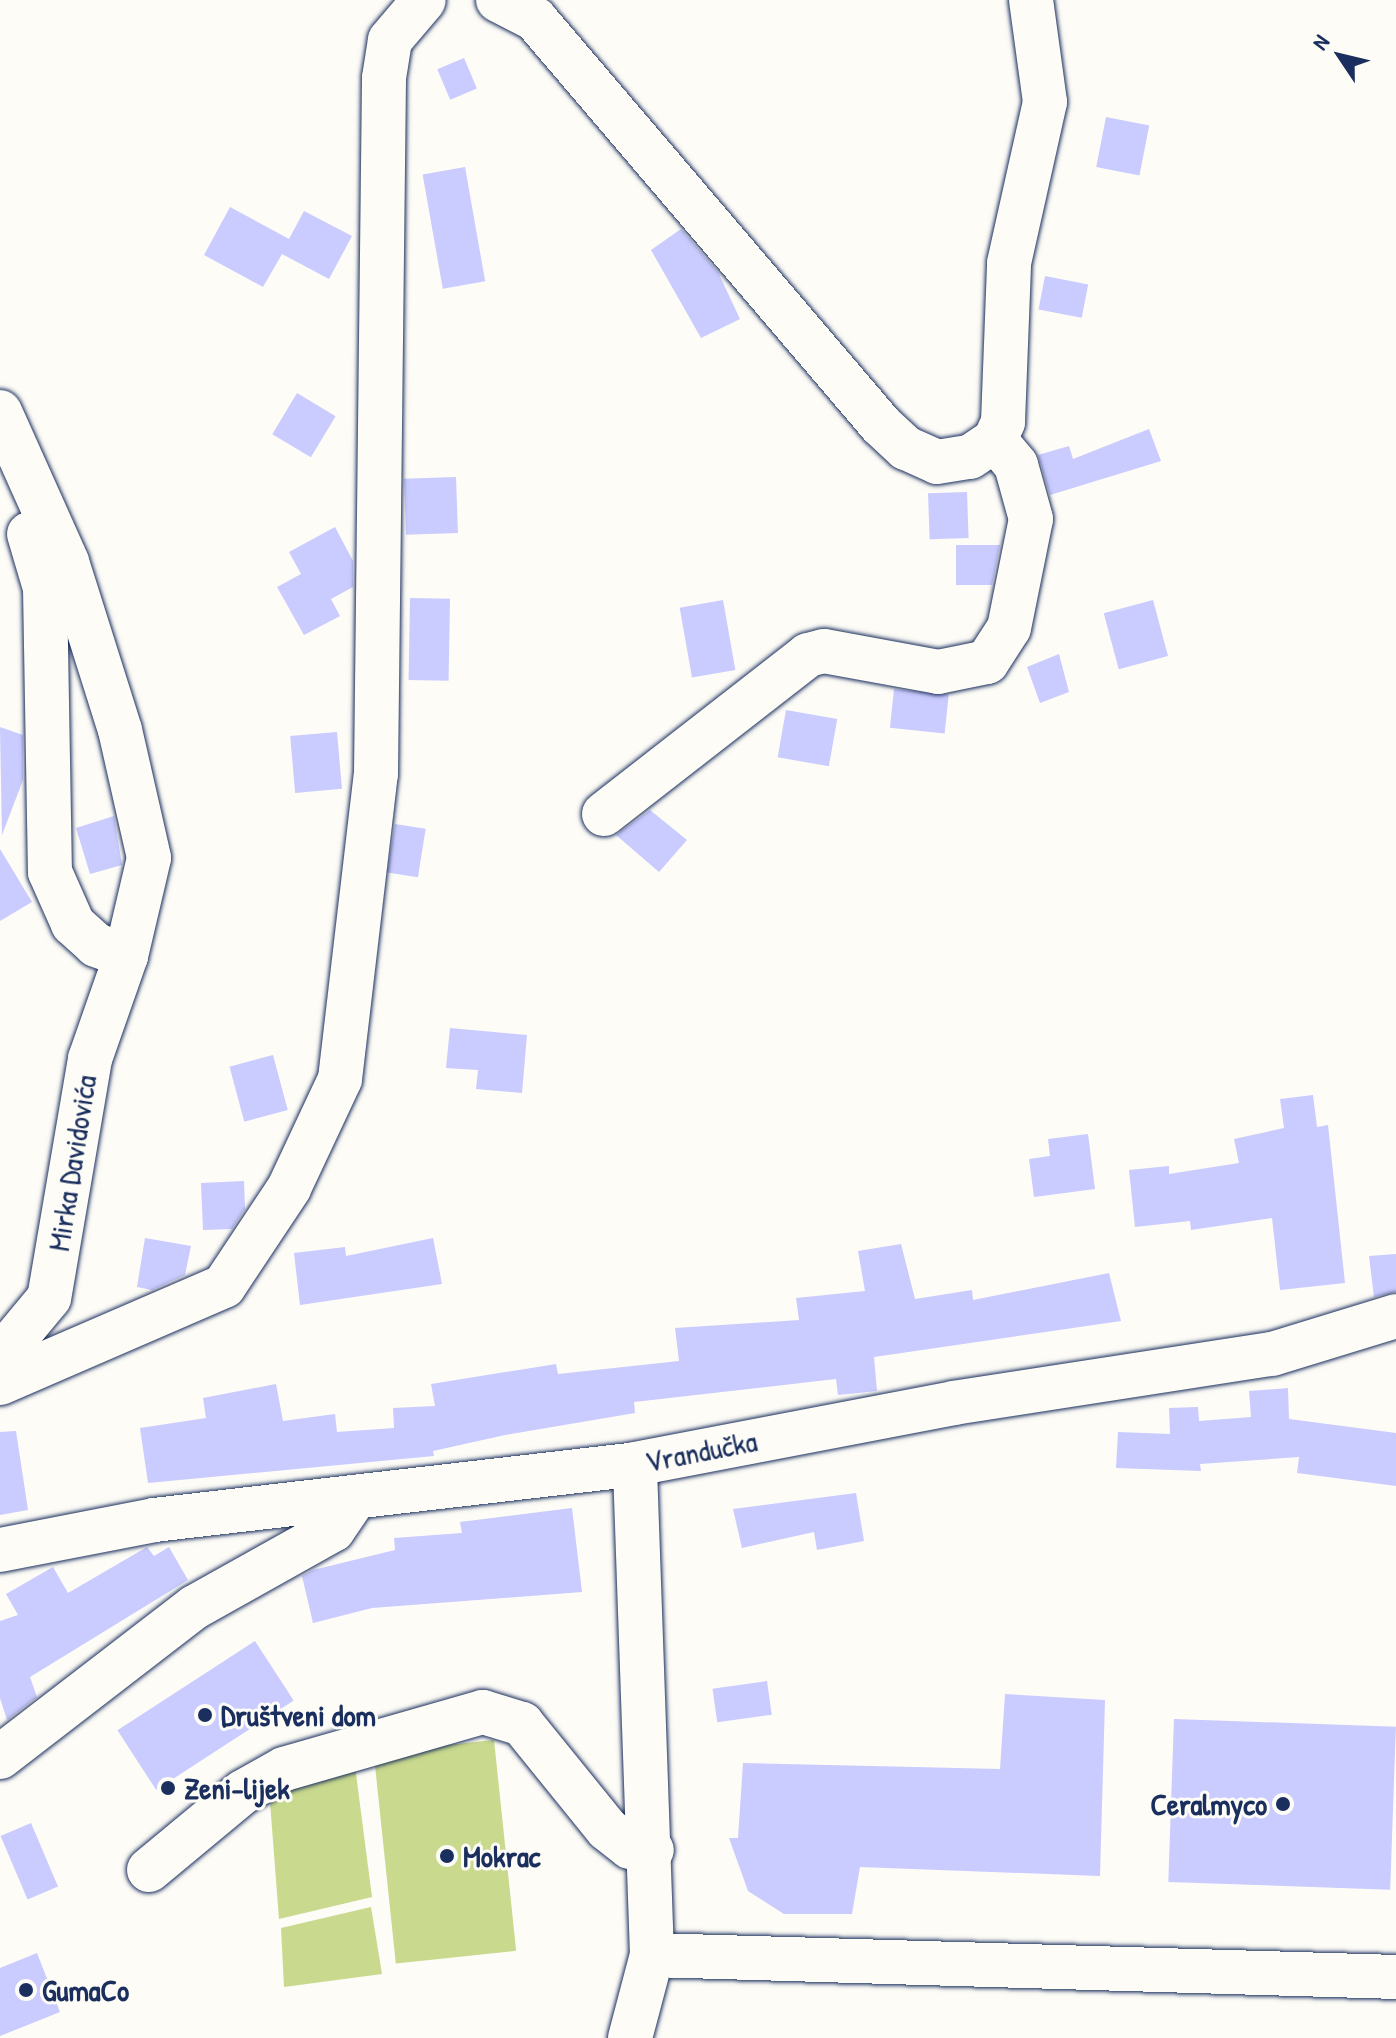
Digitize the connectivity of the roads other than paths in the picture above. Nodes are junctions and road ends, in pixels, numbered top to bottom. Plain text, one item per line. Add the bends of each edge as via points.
1 (424, 0) edge
2 (498, 0) edge
3 (1031, 0) edge
4 (0, 412) edge
5 (995, 440) junction
6 (0, 482) edge
7 (604, 814) dead end
8 (126, 956) junction
9 (1396, 1316) edge
10 (0, 1357) edge
11 (0, 1383) edge
12 (635, 1464) junction
13 (355, 1497) junction
14 (0, 1550) edge
15 (0, 1757) edge
16 (652, 1850) junction
17 (149, 1870) dead end
18 (652, 1955) junction
19 (1396, 1977) edge
20 (648, 2018) edge
21 (630, 2038) edge

1 - 11 street via 390,40 384,78 376,774 340,1079 289,1188 224,1286
2 - 5 street via 535,19 906,448 937,462 970,457
3 - 5 street via 1045,102 1009,263 1003,422
4 - 8 street, Mirka Davidovića via 67,562 120,730 149,858
5 - 7 street via 1016,465 1031,519 1009,628 994,656 960,672 808,655
6 - 8 street via 40,552 45,588 50,872 73,924 96,945
8 - 10 street, Mirka Davidovića via 90,1059 49,1298
9 - 12 street, Vrandučka via 1272,1354 954,1403
12 - 13 street, Vrandučka
12 - 16 street
13 - 14 street, Vrandučka via 154,1520
13 - 15 street via 333,1530 195,1607 99,1674
16 - 17 street via 630,1847 607,1829 522,1724 483,1712 284,1769 243,1792
16 - 18 street
18 - 19 street
18 - 20 street
20 - 21 street

